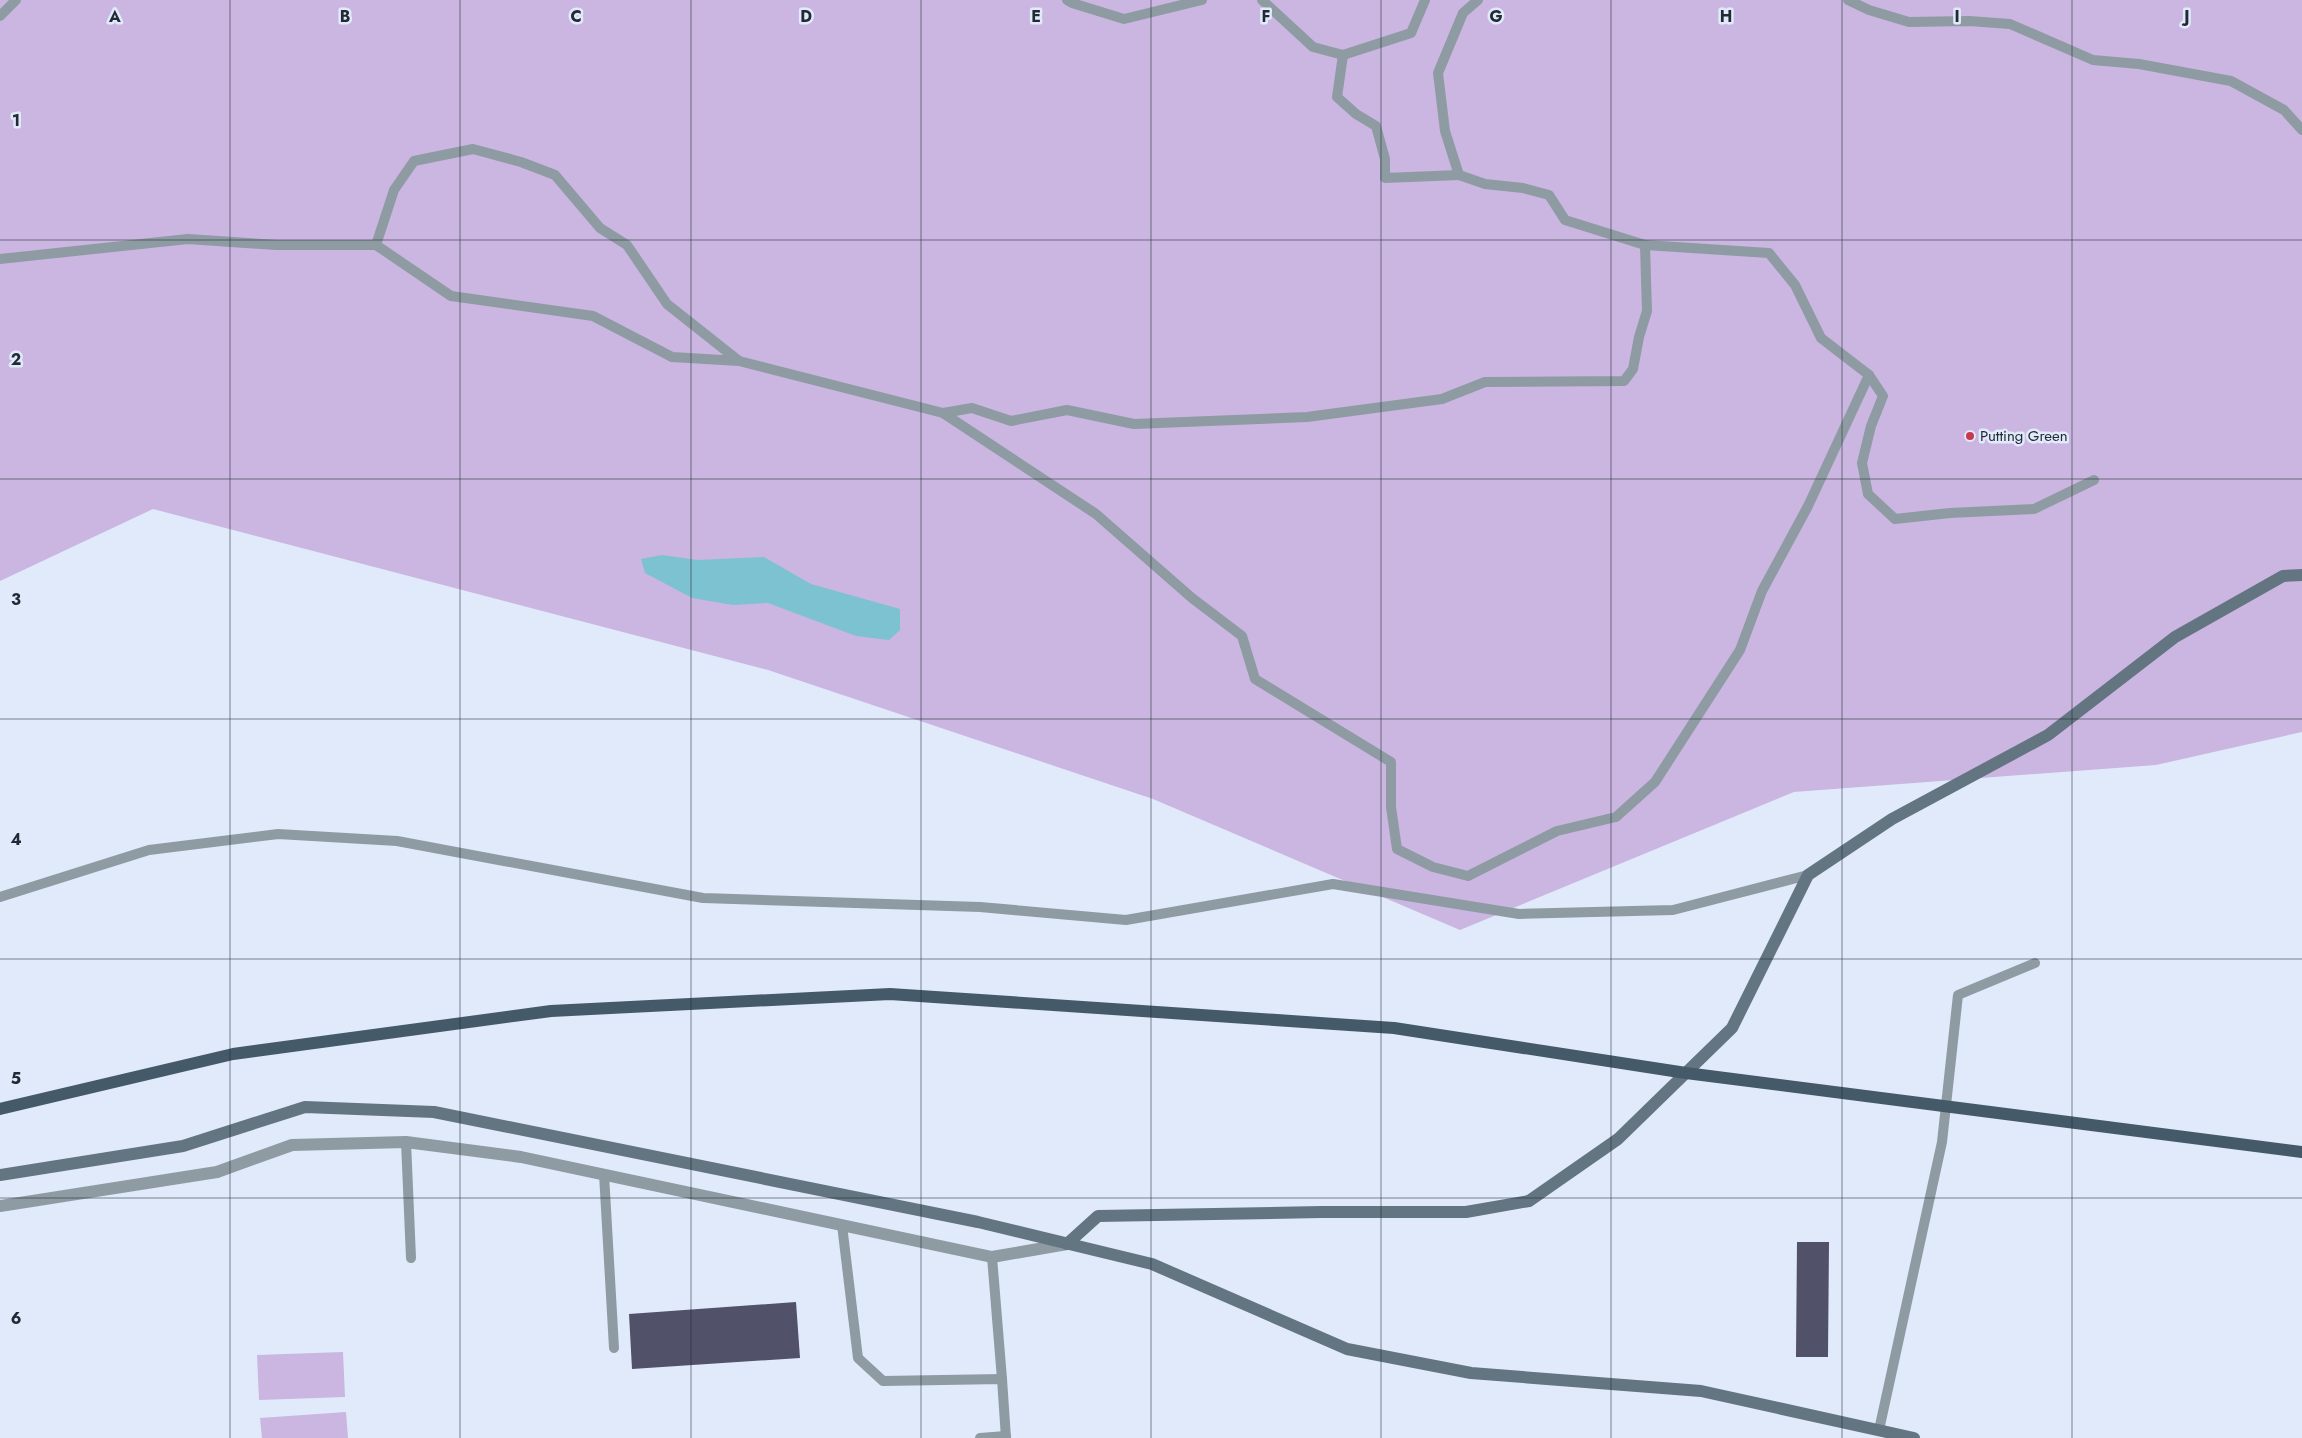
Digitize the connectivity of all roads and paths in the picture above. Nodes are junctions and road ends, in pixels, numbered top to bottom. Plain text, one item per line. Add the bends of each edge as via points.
1 (16, 0) edge
2 (1067, 0) edge
3 (1202, 0) edge
4 (1262, 0) edge
5 (1425, 0) edge
6 (1478, 0) edge
7 (1848, 0) edge
8 (0, 16) edge
9 (1343, 55) junction
10 (2302, 130) edge
11 (1458, 174) junction
12 (376, 245) junction
13 (1645, 245) junction
14 (0, 259) edge
15 (739, 361) junction
16 (1868, 375) junction
17 (942, 413) junction
18 (2094, 480) dead end
19 (2302, 574) edge
20 (1808, 875) junction
21 (0, 897) edge
22 (2035, 963) dead end
23 (1686, 1072) junction
24 (0, 1109) edge
25 (406, 1142) junction
26 (2302, 1152) edge
27 (0, 1174) edge
28 (604, 1174) junction
29 (0, 1206) edge
30 (842, 1225) junction
31 (1066, 1244) junction
32 (992, 1257) junction
33 (411, 1258) dead end
34 (614, 1348) dead end
35 (1002, 1379) junction
36 (1879, 1430) junction
37 (1006, 1437) edge
38 (980, 1438) edge
39 (1914, 1438) edge

1 - 8 lane
2 - 3 lane via 1124,19
4 - 9 lane via 1313,47
5 - 9 lane via 1411,33
6 - 11 lane via 1463,13 1438,73 1445,131
7 - 10 lane via 1909,22 2010,24 2092,60 2139,64 2231,81 2284,110
9 - 11 lane via 1337,97 1376,126 1385,159 1385,178
11 - 13 lane via 1484,184 1523,188 1549,195 1565,220
12 - 14 lane via 276,245 188,239
12 - 15 lane via 451,296 593,316 672,357
12 - 15 lane via 394,190 414,161 472,149 521,162 555,175 600,228 627,245 667,304
13 - 16 lane via 1769,253 1795,285 1821,338
13 - 17 lane via 1647,311 1633,369 1624,382 1485,382 1442,398 1297,417 1134,424 1067,410 1012,421 972,408
15 - 17 lane
16 - 17 lane via 1808,506 1762,591 1740,650 1655,782 1616,817 1557,831 1468,876 1433,867 1397,849 1391,807 1391,762 1255,679 1242,636 1192,598 1096,514
16 - 18 lane via 1883,396 1862,463 1868,494 1894,519 2034,509
19 - 20 street via 2283,576 2176,637 2048,735 1892,820
20 - 21 lane via 1673,910 1519,914 1333,884 1126,920 980,907 704,898 397,842 278,834 150,850
20 - 23 street via 1732,1028
22 - 36 lane via 1958,995 1942,1142
23 - 24 main road via 1394,1028 890,994 551,1011 233,1054
23 - 26 main road
23 - 31 street via 1618,1139 1529,1201 1466,1212 1098,1216
25 - 28 street via 521,1157
25 - 29 street via 292,1145 217,1172
25 - 33 lane
27 - 31 street via 183,1146 305,1107 434,1112 978,1222
28 - 30 street
28 - 34 lane
30 - 32 street
30 - 35 lane via 858,1358 883,1381
31 - 32 street
31 - 36 street via 1152,1264 1347,1349 1471,1373 1701,1391
32 - 35 lane
35 - 37 lane
36 - 39 street
37 - 38 lane

